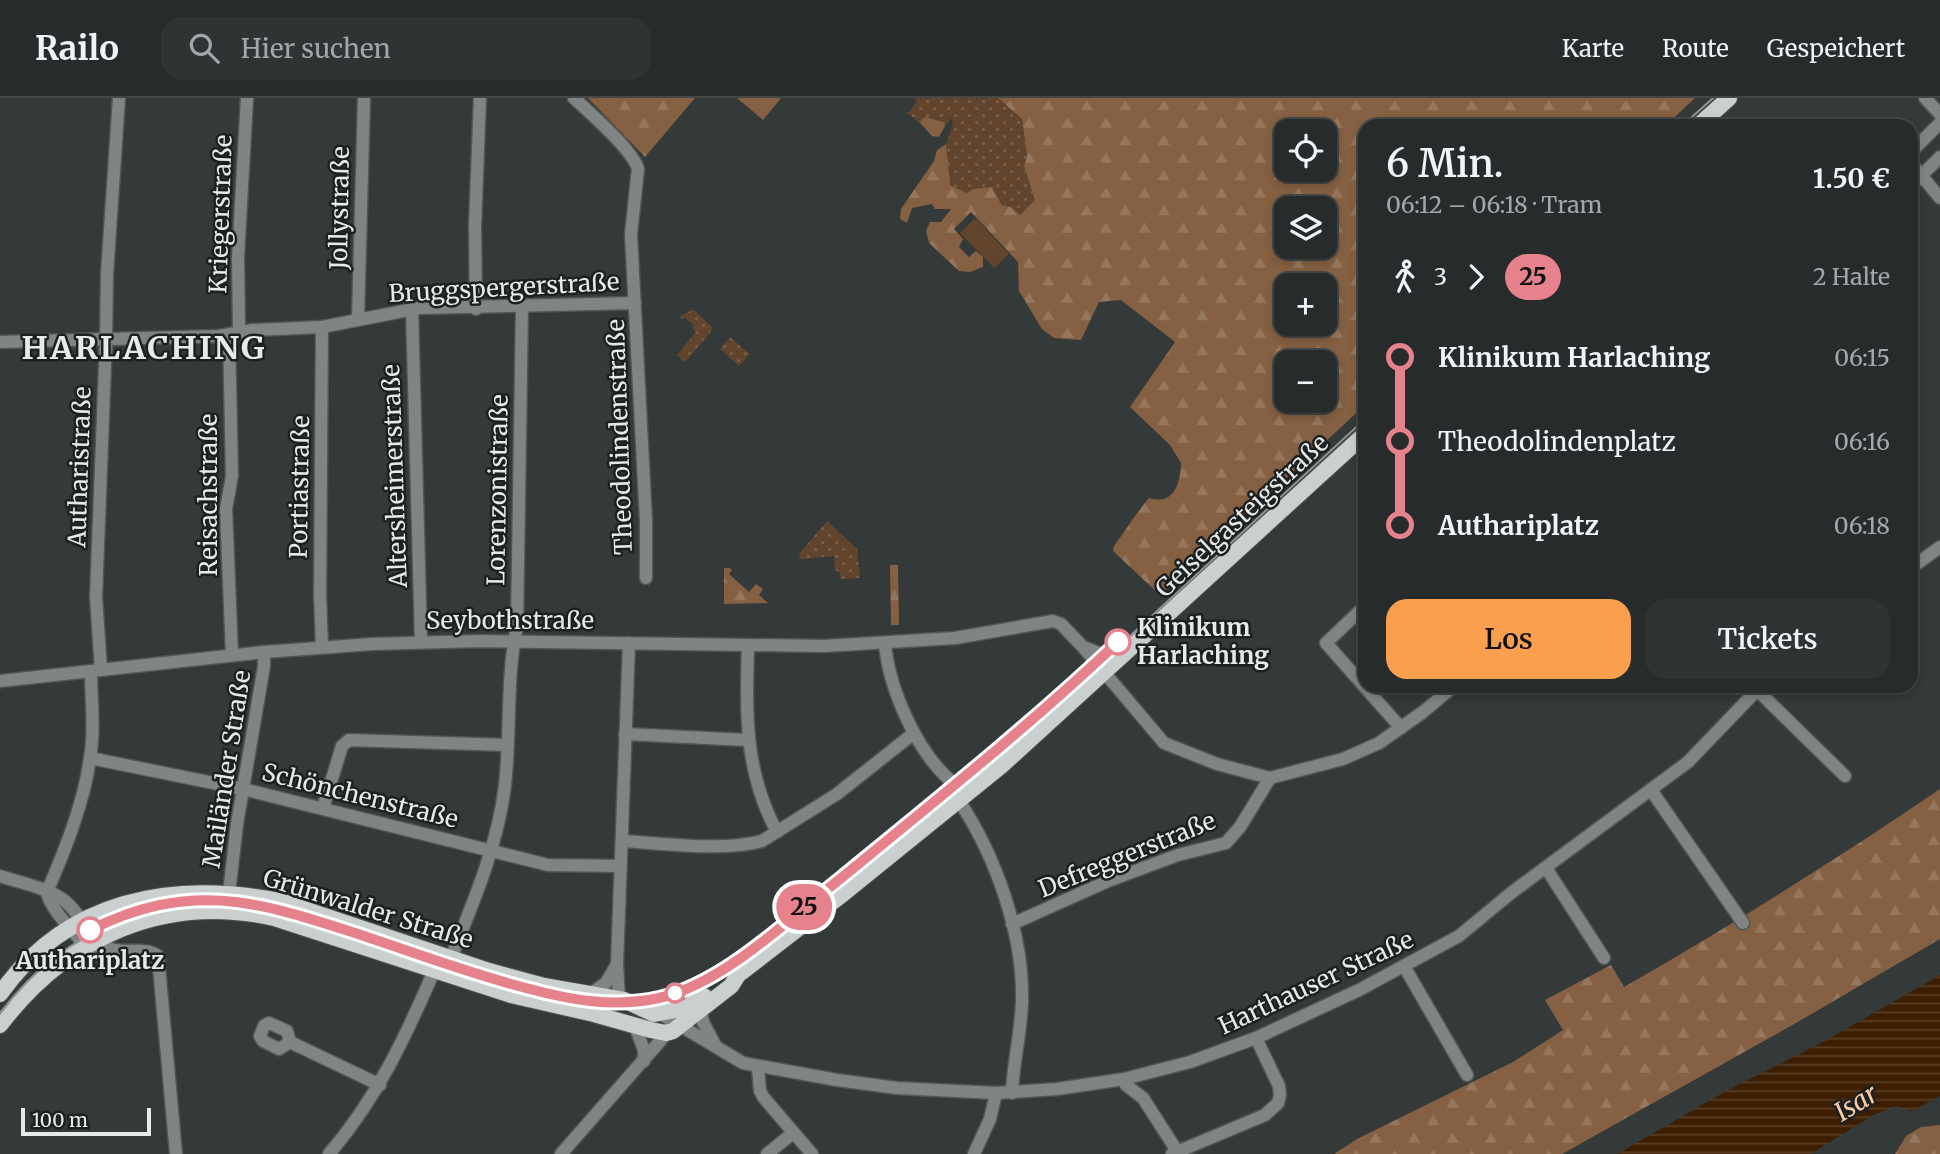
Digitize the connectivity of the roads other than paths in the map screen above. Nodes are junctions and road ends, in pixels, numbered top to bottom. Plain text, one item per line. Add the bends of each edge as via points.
1 (119, 98) edge
2 (247, 98) edge
3 (364, 98) edge
4 (480, 98) edge
5 (574, 98) edge
6 (1728, 98) edge
7 (1925, 98) edge
8 (1940, 114) edge
9 (1706, 119) edge
10 (1940, 123) edge
11 (1918, 145) edge
12 (1940, 157) edge
13 (1918, 172) edge
14 (1921, 176) junction
15 (1918, 179) edge
16 (1940, 198) edge
17 (635, 303) junction
18 (522, 307) junction
19 (412, 309) junction
20 (476, 309) junction
21 (358, 319) junction
22 (322, 327) junction
23 (234, 333) junction
24 (106, 339) junction
25 (0, 342) edge
26 (1358, 440) edge
27 (1940, 547) edge
28 (1918, 563) edge
29 (646, 578) dead end
30 (1358, 613) edge
31 (421, 641) junction
32 (514, 641) junction
33 (629, 643) junction
34 (885, 644) junction
35 (748, 645) junction
36 (1082, 646) junction
37 (322, 647) junction
38 (1131, 649) junction
39 (264, 652) junction
40 (232, 655) junction
41 (96, 671) junction
42 (1104, 673) junction
43 (1358, 679) edge
44 (0, 681) edge
45 (1370, 693) edge
46 (1445, 693) edge
47 (1752, 693) edge
48 (1762, 693) edge
49 (1401, 728) junction
50 (915, 733) junction
51 (625, 734) junction
52 (747, 740) junction
53 (507, 745) junction
54 (90, 758) junction
55 (1845, 776) dead end
56 (1270, 778) junction
57 (951, 781) dead end
58 (243, 789) junction
59 (1651, 790) junction
60 (959, 801) junction
61 (323, 808) junction
62 (776, 832) junction
63 (622, 841) junction
64 (491, 850) junction
65 (620, 866) junction
66 (1546, 868) junction
67 (0, 876) edge
68 (47, 892) junction
69 (229, 893) junction
70 (76, 923) junction
71 (1743, 923) dead end
72 (1012, 924) junction
73 (94, 942) junction
74 (452, 958) junction
75 (1604, 958) dead end
76 (617, 964) junction
77 (1405, 966) junction
78 (434, 971) junction
79 (738, 975) joint
80 (0, 994) edge
81 (589, 995) junction
82 (619, 999) junction
83 (693, 1009) junction
84 (607, 1018) junction
85 (670, 1024) junction
86 (0, 1026) edge
87 (635, 1026) junction
88 (1256, 1038) junction
89 (290, 1042) dead end
90 (717, 1049) junction
91 (644, 1061) junction
92 (758, 1068) junction
93 (1144, 1074) junction
94 (1467, 1075) dead end
95 (1124, 1079) junction
96 (380, 1085) junction
97 (996, 1093) junction
98 (1012, 1093) junction
99 (1143, 1098) junction
100 (793, 1133) junction
101 (1183, 1151) edge
102 (176, 1154) edge
103 (329, 1154) edge
104 (561, 1154) edge
105 (767, 1154) edge
106 (812, 1154) edge
107 (974, 1154) edge

1 - 24 street, Autharistraße
2 - 23 street, Kriegerstraße
3 - 21 street, Jollystraße
4 - 20 street
5 - 17 street, Theodolindenstraße via 626,149 638,169 631,228
6 - 9 main road
7 - 8 street
10 - 11 street
12 - 14 street
13 - 14 street
14 - 15 street
14 - 16 street
17 - 18 street, Bruggspergerstraße
17 - 29 street, Theodolindenstraße
18 - 20 street, Bruggspergerstraße
18 - 32 street, Lorenzonistraße
19 - 20 street, Bruggspergerstraße
19 - 21 street, Bruggspergerstraße
19 - 31 street, Altersheimerstraße
21 - 22 street, Bruggspergerstraße
22 - 23 street, Bruggspergerstraße
22 - 37 street, Portiastraße
23 - 24 street, Bruggspergerstraße
23 - 40 street, Reisachstraße via 232,477 226,509
24 - 25 street, Bruggspergerstraße
24 - 41 street, Autharistraße
26 - 38 main road, Geiselgasteigstraße
27 - 28 street
30 - 43 street via 1326,643
31 - 32 street, Seybothstraße
31 - 37 street, Seybothstraße
32 - 33 street, Seybothstraße
32 - 53 street, Lorenzonistraße
33 - 35 street, Seybothstraße
33 - 51 street
34 - 35 street, Seybothstraße
34 - 36 street, Seybothstraße via 955,638 1047,621 1058,622
34 - 50 street via 893,684
35 - 52 street
36 - 38 street via 1104,655
36 - 42 street
37 - 39 street, Seybothstraße
38 - 42 main road, Geiselgasteigstraße
39 - 40 street, Seybothstraße
39 - 58 street, Mailänder Straße
40 - 41 street, Seybothstraße
41 - 44 street, Seybothstraße
41 - 54 street, Autharistraße
42 - 56 street via 1164,743
42 - 60 main road, Geiselgasteigstraße
45 - 49 street
46 - 49 street
47 - 59 street, Harthauser Straße via 1700,751
48 - 55 street
49 - 56 street via 1343,759
50 - 57 street
50 - 62 street via 837,794
51 - 52 street
51 - 63 street
52 - 62 street via 763,807
53 - 61 street via 349,740 342,746
53 - 64 street, Lorenzonistraße via 505,787
54 - 58 street, Schönchenstraße
54 - 68 street, Autharistraße
56 - 72 street, Defreggerstraße via 1226,843 1108,881
58 - 61 street, Schönchenstraße
58 - 69 street, Mailänder Straße
59 - 66 street, Harthauser Straße
59 - 71 street
60 - 72 street via 992,864
60 - 79 main road, Geiselgasteigstraße
61 - 64 street, Schönchenstraße
62 - 63 street via 748,844
63 - 65 street
64 - 65 street, Schönchenstraße via 548,865
64 - 74 street, Lorenzonistraße
65 - 76 street
66 - 75 street
66 - 77 street, Harthauser Straße via 1459,936
67 - 68 street
68 - 70 street via 50,903
69 - 70 main road, Grünwalder Straße via 157,898 114,907
69 - 74 main road, Grünwalder Straße via 280,901
70 - 73 street
70 - 80 main road, Grünwalder Straße via 35,952
72 - 98 street via 1022,1004
73 - 78 main road, Grünwalder Straße via 169,914 237,911 289,922
73 - 86 main road, Grünwalder Straße via 43,977
73 - 102 street via 112,950 150,951 158,956
74 - 81 main road, Grünwalder Straße via 522,981
76 - 81 street via 606,983
76 - 82 street
77 - 88 street, Harthauser Straße
77 - 94 street
78 - 84 main road, Grünwalder Straße via 523,999
78 - 96 street
79 - 83 main road, Grünwalder Straße
81 - 82 main road, Grünwalder Straße
82 - 84 main road via 618,1010
82 - 85 main road, Grünwalder Straße
83 - 85 main road, Grünwalder Straße
83 - 85 main road
83 - 90 street
84 - 87 main road, Grünwalder Straße
85 - 87 main road, Grünwalder Straße
85 - 90 street, Harthauser Straße
85 - 91 street
87 - 91 street
88 - 93 street, Harthauser Straße
88 - 101 street via 1279,1086 1278,1103 1265,1115
89 - 96 street
90 - 92 street, Harthauser Straße
91 - 104 street
92 - 97 street, Harthauser Straße via 897,1088
92 - 100 street via 760,1091
93 - 95 street, Harthauser Straße
93 - 99 street
95 - 98 street, Harthauser Straße
95 - 99 street
96 - 103 street
97 - 98 street, Harthauser Straße
97 - 107 street
99 - 101 street
100 - 105 street
100 - 106 street

